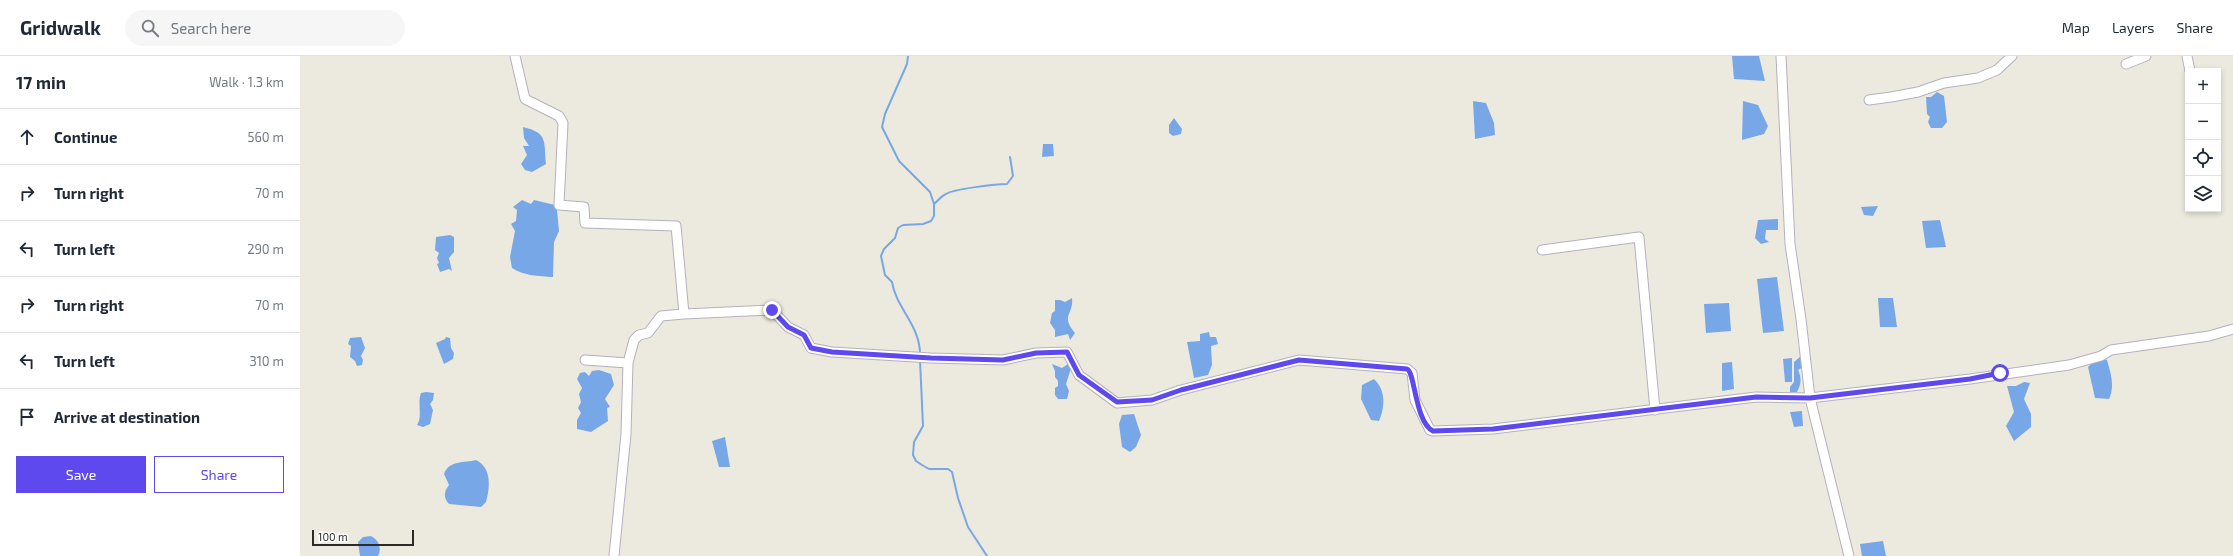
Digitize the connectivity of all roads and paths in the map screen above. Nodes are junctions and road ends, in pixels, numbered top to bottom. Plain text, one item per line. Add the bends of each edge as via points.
1 (515, 56) edge
2 (1781, 56) edge
3 (2012, 56) edge
4 (2146, 56) edge
5 (2187, 56) edge
6 (2126, 64) dead end
7 (2189, 68) edge
8 (1869, 100) dead end
9 (1542, 250) dead end
10 (684, 314) junction
11 (2233, 329) edge
12 (585, 360) dead end
13 (628, 363) junction
14 (1810, 398) junction
15 (1655, 410) junction
16 (614, 556) edge
17 (1849, 556) edge

1 - 10 street via 525,99 559,116 563,122 559,205 584,207 585,223 676,226
2 - 14 street via 1790,244
3 - 8 street via 1997,70 1978,78 1944,83 1891,98
4 - 6 street
5 - 7 street
9 - 15 street via 1639,238
10 - 13 street via 661,316 648,333 639,335 634,340
10 - 15 street via 772,310 788,327 804,335 811,348 832,352 1003,360 1036,353 1067,352 1079,375 1117,402 1152,400 1181,390 1299,360 1411,370 1415,400 1427,427 1433,431 1493,429
11 - 14 street via 2209,336 2110,350 2102,356 2062,366
12 - 13 street
13 - 16 street via 626,434
14 - 15 street via 1756,397
14 - 17 street

